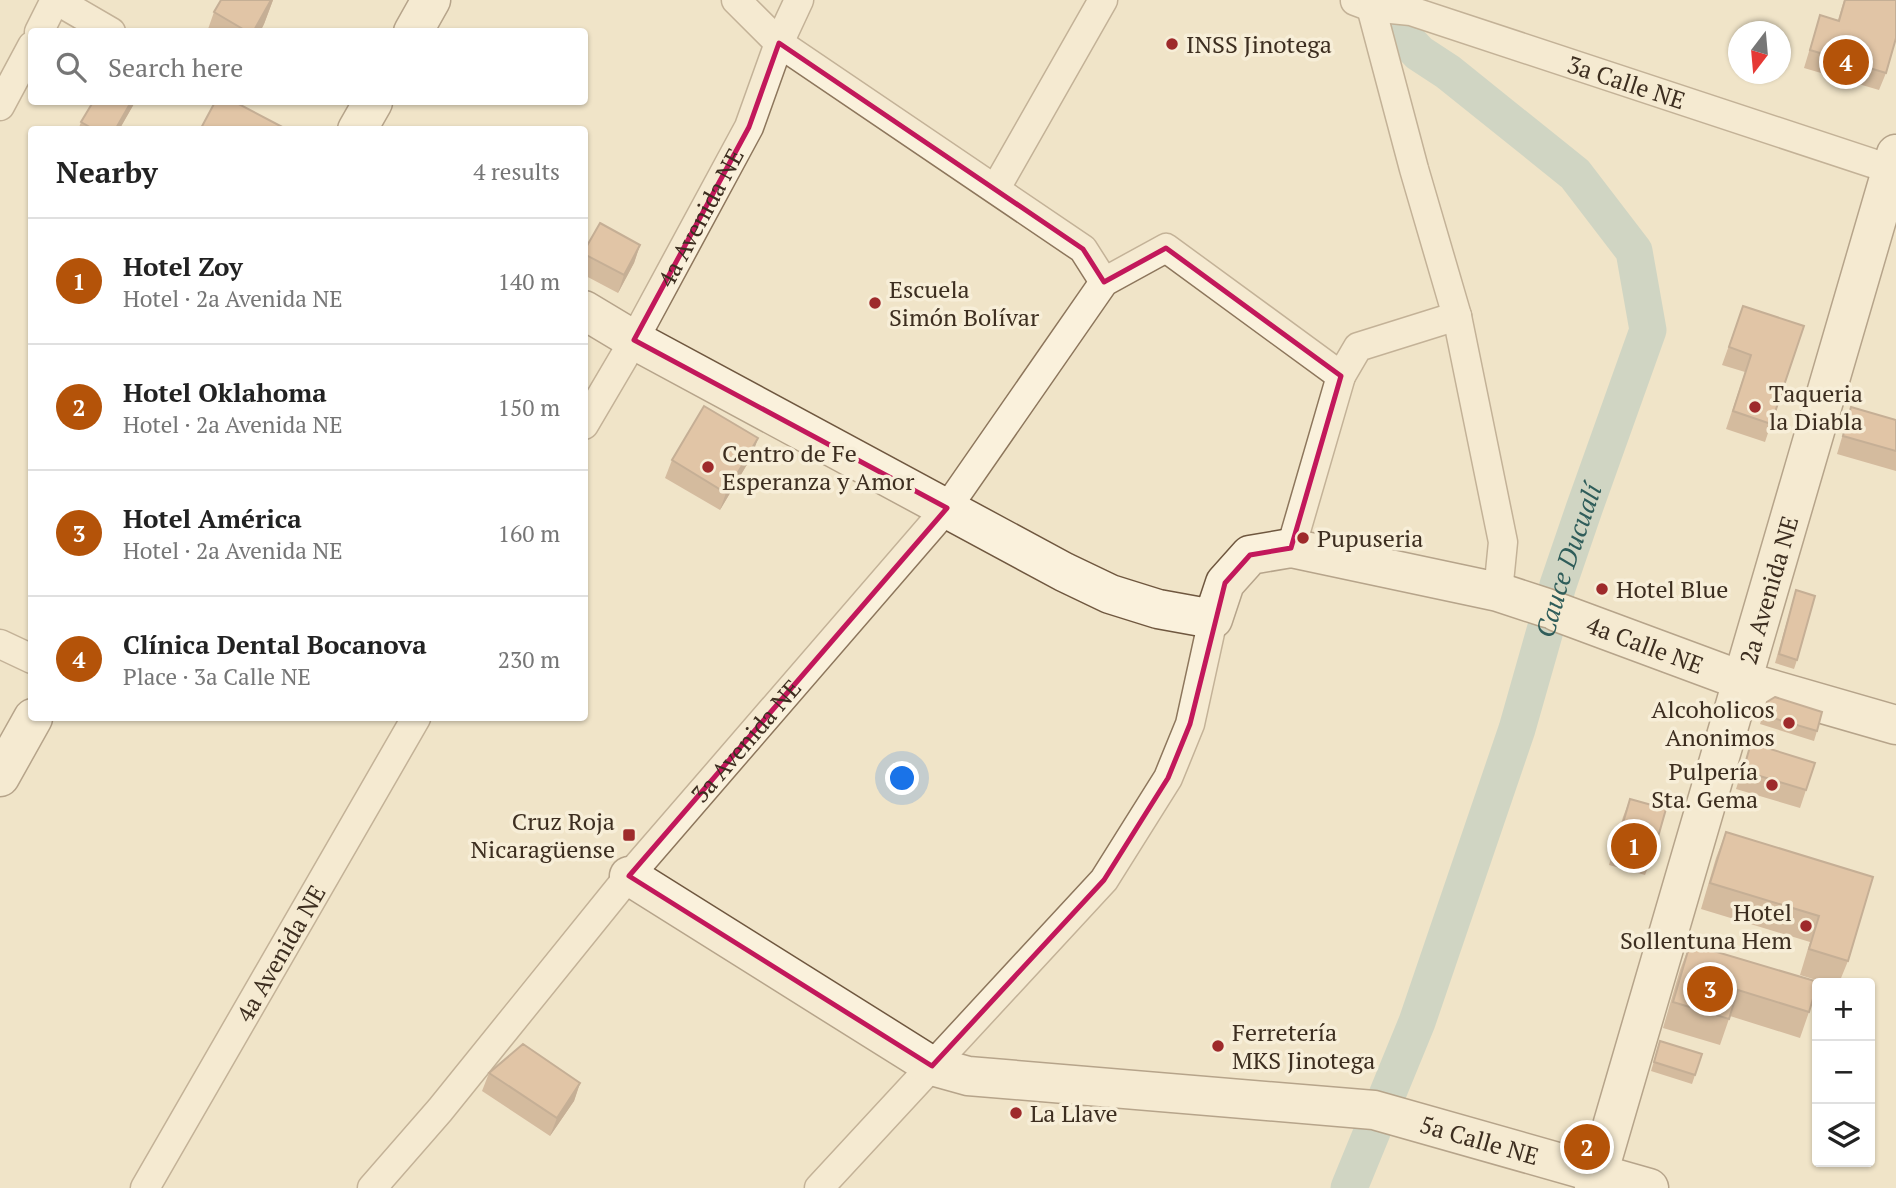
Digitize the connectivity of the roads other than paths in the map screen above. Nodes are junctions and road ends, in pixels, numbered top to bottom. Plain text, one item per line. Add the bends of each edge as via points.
1 (56, 0) edge
2 (431, 0) edge
3 (736, 0) edge
4 (799, 0) edge
5 (1103, 0) edge
6 (1362, 4) edge
7 (1413, 6) edge
8 (41, 28) edge
9 (104, 28) edge
10 (415, 28) edge
11 (779, 43) junction
12 (28, 54) edge
13 (371, 105) edge
14 (0, 106) edge
15 (358, 126) edge
16 (1894, 165) edge
17 (996, 188) junction
18 (1104, 282) junction
19 (588, 312) edge
20 (1457, 316) junction
21 (635, 340) junction
22 (1341, 376) junction
23 (588, 418) edge
24 (947, 508) junction
25 (1291, 548) junction
26 (1498, 592) junction
27 (1213, 619) junction
28 (0, 644) edge
29 (28, 657) edge
30 (1743, 681) junction
31 (31, 721) edge
32 (414, 721) edge
33 (1896, 725) edge
34 (0, 777) edge
35 (629, 876) junction
36 (932, 1066) junction
37 (1596, 1181) edge
38 (145, 1188) edge
39 (372, 1188) edge
40 (819, 1188) edge
41 (1649, 1188) edge

1 - 8 street
1 - 9 street
2 - 10 street
3 - 11 street
4 - 11 street, 4a Avenida NE
5 - 17 street
6 - 7 street, 3a Calle NE
6 - 20 street
7 - 16 street, 3a Calle NE
11 - 17 street
11 - 21 street, 4a Avenida NE via 749,127
12 - 14 street
13 - 15 street
16 - 30 street, 2a Avenida NE
17 - 18 street via 1083,249
18 - 22 street via 1166,248
18 - 24 street, 3a Avenida NE
19 - 21 street
20 - 22 street via 1358,347
20 - 26 street via 1503,542
21 - 23 street, 4a Avenida NE
21 - 24 street
22 - 25 street
24 - 27 street via 1110,594
24 - 35 street, 3a Avenida NE
25 - 26 street, 4a Calle NE
25 - 27 street via 1250,555 1225,583
26 - 30 street, 4a Calle NE
27 - 36 street via 1190,724 1168,778 1104,880
28 - 29 street
30 - 33 street, 4a Calle NE
30 - 37 street, 2a Avenida NE
31 - 34 street
32 - 38 street, 4a Avenida NE
35 - 36 street, 5a Calle NE
35 - 39 street, 3a Avenida NE
36 - 37 street, 5a Calle NE via 968,1076 1383,1113
36 - 40 street
37 - 41 street, 5a Calle NE

